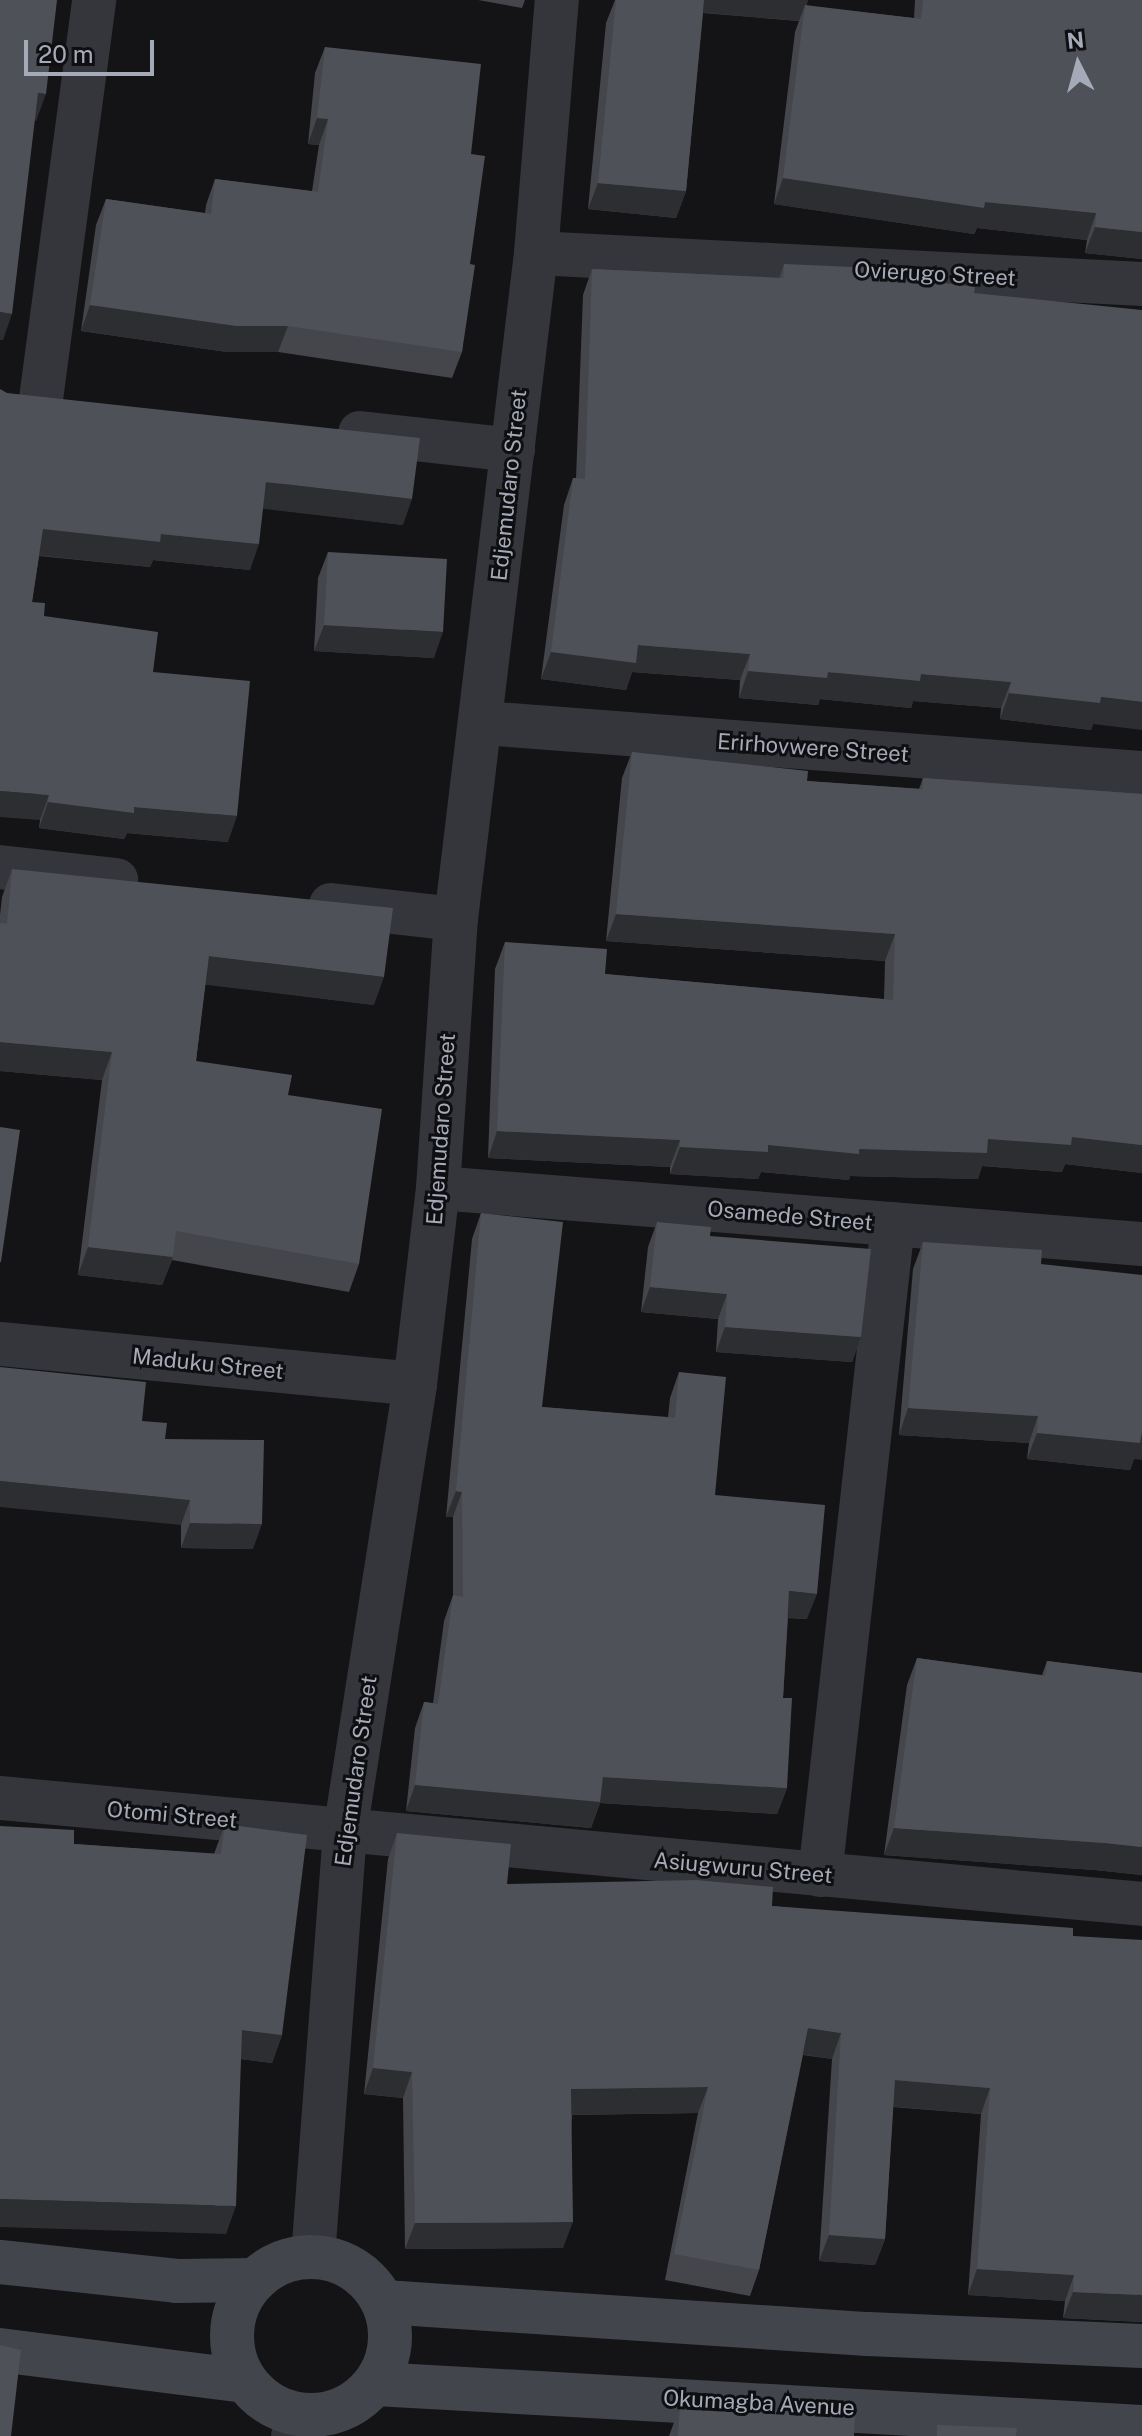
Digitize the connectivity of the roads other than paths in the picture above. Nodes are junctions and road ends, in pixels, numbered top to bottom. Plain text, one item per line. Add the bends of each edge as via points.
1 (94, 0) edge
2 (557, 0) edge
3 (536, 253) junction
4 (1142, 284) edge
5 (21, 396) edge
6 (88, 404) edge
7 (324, 429) edge
8 (513, 450) junction
9 (483, 723) junction
10 (1142, 773) edge
11 (0, 867) edge
12 (157, 885) edge
13 (283, 899) edge
14 (456, 919) junction
15 (438, 1188) junction
16 (893, 1224) junction
17 (1142, 1244) edge
18 (0, 1344) edge
19 (415, 1384) junction
20 (0, 1798) edge
21 (345, 1832) junction
22 (820, 1875) junction
23 (1142, 1904) edge
24 (313, 2257) junction
25 (0, 2262) edge
26 (255, 2280) junction
27 (384, 2302) junction
28 (1142, 2346) edge
29 (0, 2350) edge
30 (245, 2381) junction
31 (376, 2384) junction
32 (876, 2423) edge
33 (296, 2425) edge
34 (1142, 2427) edge

1 - 5 street
2 - 3 street, Edjemudaro Street
3 - 4 street, Ovierugo Street
3 - 8 street, Edjemudaro Street
5 - 6 street
7 - 8 street
8 - 9 street, Edjemudaro Street
9 - 10 street, Erirhovwere Street
9 - 14 street, Edjemudaro Street
11 - 12 street
13 - 14 street
14 - 15 street, Edjemudaro Street
15 - 16 street, Osamede Street
15 - 19 street, Edjemudaro Street
16 - 17 street, Osamede Street
16 - 22 street
18 - 19 street, Maduku Street
19 - 21 street, Edjemudaro Street
20 - 21 street, Otomi Street
21 - 22 street, Asiugwuru Street
21 - 24 street, Edjemudaro Street
22 - 23 street, Asiugwuru Street
24 - 26 main road via 282,2263
24 - 27 main road via 355,2270
25 - 26 main road via 177,2281
26 - 30 main road via 235,2312 232,2330 232,2348
27 - 28 main road
27 - 31 main road via 391,2343
29 - 30 main road
30 - 33 main road
31 - 32 main road, Okumagba Avenue
31 - 33 main road via 342,2410
32 - 34 main road, Okumagba Avenue

